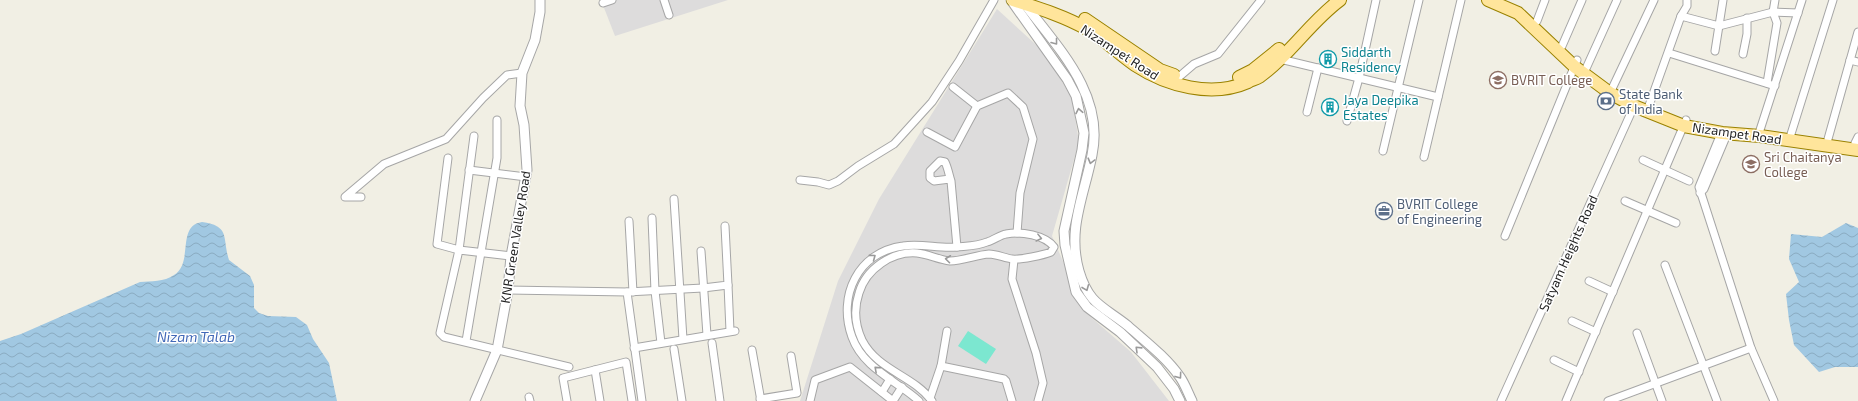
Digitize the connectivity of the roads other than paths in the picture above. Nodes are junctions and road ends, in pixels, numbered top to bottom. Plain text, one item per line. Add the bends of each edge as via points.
1 (540, 0) edge
2 (612, 0) edge
3 (664, 0) edge
4 (994, 0) edge
5 (1012, 0) edge
6 (1261, 0) edge
7 (1331, 0) edge
8 (1340, 0) edge
9 (1376, 0) edge
10 (1419, 0) edge
11 (1461, 0) edge
12 (1488, 0) edge
13 (1544, 0) edge
14 (1582, 0) edge
15 (1616, 0) edge
16 (1654, 0) edge
17 (1687, 0) edge
18 (1723, 0) edge
19 (1775, 0) edge
20 (1802, 0) edge
21 (1833, 0) edge
22 (1026, 1) edge
23 (1506, 2) edge
24 (604, 3) dead end
25 (1773, 12) junction
26 (1798, 13) junction
27 (669, 15) dead end
28 (1681, 16) junction
29 (1747, 18) junction
30 (1038, 21) junction
31 (1537, 21) junction
32 (1027, 23) junction
33 (1719, 26) junction
34 (1858, 32) edge
35 (1562, 46) junction
36 (1715, 51) dead end
37 (1669, 53) junction
38 (1743, 54) dead end
39 (1280, 59) junction
40 (1850, 60) junction
41 (1858, 62) edge
42 (1581, 67) junction
43 (1318, 68) junction
44 (522, 73) junction
45 (1180, 76) junction
46 (1359, 78) junction
47 (1767, 83) junction
48 (1775, 86) junction
49 (953, 87) dead end
50 (1398, 87) junction
51 (1611, 91) junction
52 (1438, 97) junction
53 (1635, 103) junction
54 (978, 106) junction
55 (1648, 108) junction
56 (1307, 112) dead end
57 (497, 120) dead end
58 (1347, 121) dead end
59 (1685, 123) junction
60 (1760, 130) junction
61 (1725, 131) junction
62 (927, 132) dead end
63 (1791, 134) junction
64 (474, 136) dead end
65 (1828, 139) junction
66 (1857, 143) edge
67 (1383, 151) dead end
68 (1424, 157) dead end
69 (448, 158) dead end
70 (1643, 160) dead end
71 (470, 170) junction
72 (1665, 170) junction
73 (495, 173) junction
74 (526, 177) junction
75 (950, 179) dead end
76 (800, 180) dead end
77 (1689, 181) dead end
78 (361, 197) dead end
79 (674, 199) dead end
80 (1625, 201) dead end
81 (1648, 211) junction
82 (652, 218) dead end
83 (629, 221) dead end
84 (1676, 223) dead end
85 (725, 226) dead end
86 (1017, 233) junction
87 (1505, 236) dead end
88 (987, 242) junction
89 (1070, 245) junction
90 (1054, 246) junction
91 (957, 247) junction
92 (459, 250) junction
93 (701, 251) dead end
94 (482, 253) junction
95 (990, 254) junction
96 (511, 256) junction
97 (1014, 260) junction
98 (1666, 265) dead end
99 (1589, 281) dead end
100 (728, 285) junction
101 (703, 288) junction
102 (508, 290) junction
103 (679, 290) junction
104 (655, 291) junction
105 (630, 292) junction
106 (1613, 292) junction
107 (1572, 321) dead end
108 (947, 331) dead end
109 (1596, 332) junction
110 (1637, 333) dead end
111 (707, 335) junction
112 (683, 339) junction
113 (466, 341) junction
114 (661, 343) junction
115 (712, 343) dead end
116 (634, 348) junction
117 (1752, 348) junction
118 (674, 349) dead end
119 (497, 350) junction
120 (752, 350) dead end
121 (792, 356) dead end
122 (1554, 360) dead end
123 (941, 366) junction
124 (1704, 366) junction
125 (569, 367) dead end
126 (595, 370) junction
127 (1578, 372) junction
128 (890, 379) junction
129 (1656, 384) junction
130 (902, 387) junction
131 (882, 392) junction
132 (476, 400) edge
133 (760, 400) edge
134 (931, 400) edge
135 (567, 401) edge
136 (600, 401) edge
137 (632, 401) edge
138 (642, 401) edge
139 (682, 401) edge
140 (720, 401) edge
141 (810, 401) edge
142 (893, 401) edge
143 (919, 401) edge
144 (1012, 401) edge
145 (1038, 401) edge
146 (1180, 401) edge
147 (1192, 401) edge
148 (1501, 401) edge
149 (1566, 401) edge
150 (1608, 401) edge
151 (1662, 401) edge
152 (1717, 401) edge
153 (1774, 401) edge

1 - 44 street, KNR Green Valley Road via 535,40
2 - 24 street
3 - 27 street
4 - 76 street via 960,62 932,102 894,144 858,166 838,182 829,185
5 - 22 main road, Nizampet Road
5 - 32 street
6 - 45 street via 1218,54 1194,64
7 - 45 main road, Nizampet Road via 1248,74 1226,81 1210,82
8 - 39 main road, Nizampet Road
9 - 46 street
10 - 50 street
11 - 52 street
12 - 23 main road, Nizampet Road
13 - 31 street
14 - 35 street
15 - 42 street
16 - 51 street
17 - 28 street via 1687,6
18 - 33 street
19 - 25 street
20 - 26 street
21 - 63 street
22 - 30 street
22 - 39 main road, Nizampet Road via 1088,30 1157,78 1196,88 1232,88 1257,78
22 - 45 main road, Nizampet Road via 1072,12 1160,70
23 - 31 main road, Nizampet Road
23 - 42 main road, Nizampet Road
25 - 26 street
25 - 29 street
25 - 47 street via 1777,23
26 - 48 street
28 - 33 street
28 - 37 street
29 - 33 street
29 - 38 street
30 - 32 street
30 -> 89 street via 1079,78 1086,94 1094,127 1093,154
31 - 35 main road, Nizampet Road
89 -> 32 street via 1064,230 1084,134 1076,96 1067,79
33 - 36 street
34 - 40 street
35 - 42 main road, Nizampet Road
37 - 47 street
37 - 55 street
39 - 43 street
40 - 41 street
40 - 65 street
42 - 51 main road, Nizampet Road
42 - 87 street
43 - 46 street
43 - 56 street
44 - 74 street, KNR Green Valley Road via 520,106 524,125
44 - 78 street via 507,75 446,139 384,164 346,197
46 - 50 street
46 - 58 street
47 - 48 street
48 - 60 street
49 - 54 street
50 - 52 street
50 - 67 street
51 - 53 main road, Nizampet Road
52 - 68 street
53 - 55 main road, Nizampet Road
53 - 148 street, Satyam Heights Road
54 - 62 street via 955,147
54 - 86 street via 1008,93 1023,107 1033,139 1020,193
55 - 59 main road, Nizampet Road
57 - 73 street
59 - 61 main road, Nizampet Road
59 - 72 street
60 - 61 main road, Nizampet Road
60 - 63 main road, Nizampet Road
61 - 66 main road, Nizampet Road
61 - 117 street via 1704,189 1700,193
63 - 65 main road, Nizampet Road
64 - 71 street
65 - 66 main road, Nizampet Road
69 - 92 street via 437,244
70 - 72 street
71 - 73 street
71 - 92 street
72 - 77 street
72 - 81 street
73 - 74 street
73 - 94 street
74 - 96 street, KNR Green Valley Road
75 - 91 street
79 - 103 street
80 - 81 street
81 - 84 street
81 - 106 street
82 - 104 street
83 - 105 street
85 - 100 street
86 - 88 street via 1005,234
86 -> 90 street via 1044,238
88 - 91 street
88 - 95 street
89 - 90 street
146 -> 89 street via 1157,367 1120,332 1087,307 1080,298 1072,280
89 -> 147 street via 1091,297 1160,355 1180,377
90 - 97 street via 1048,253
128 -> 91 street via 861,353 852,338 848,320 848,301 855,278 871,258 887,249 924,244
92 - 94 street
92 - 113 street via 440,333 444,337
93 - 101 street
94 - 96 street
94 - 113 street
95 - 97 street
95 -> 134 street via 949,261 917,253 903,254 886,260 861,284 856,302 856,320 862,339 872,355 884,366 915,385
96 - 102 street, KNR Green Valley Road
97 - 145 street via 1012,279 1036,353 1042,383
98 - 124 street
99 - 106 street
100 - 101 street
100 - 111 street via 732,331
101 - 103 street
101 - 111 street
102 - 105 street
102 - 119 street, KNR Green Valley Road
103 - 104 street
103 - 112 street
104 - 105 street
104 - 114 street
105 - 116 street
106 - 109 street
107 - 109 street
108 - 123 street
109 - 127 street
110 - 129 street
111 - 112 street
112 - 114 street
113 - 119 street
114 - 116 street
115 - 140 street
116 - 138 street
117 - 124 street
117 - 153 street
118 - 139 street
119 - 125 street
119 - 132 street, KNR Green Valley Road
120 - 133 street
121 - 133 street via 796,394
122 - 127 street
123 - 134 street
123 - 144 street via 1004,379
124 - 129 street
124 - 152 street
126 - 135 street via 563,378
126 - 136 street
126 - 137 street via 626,362
127 - 149 street
128 - 130 street
128 - 131 street
129 - 150 street
129 - 151 street
130 - 142 street
130 - 143 street
131 - 141 street via 847,367 815,380
131 - 142 street

